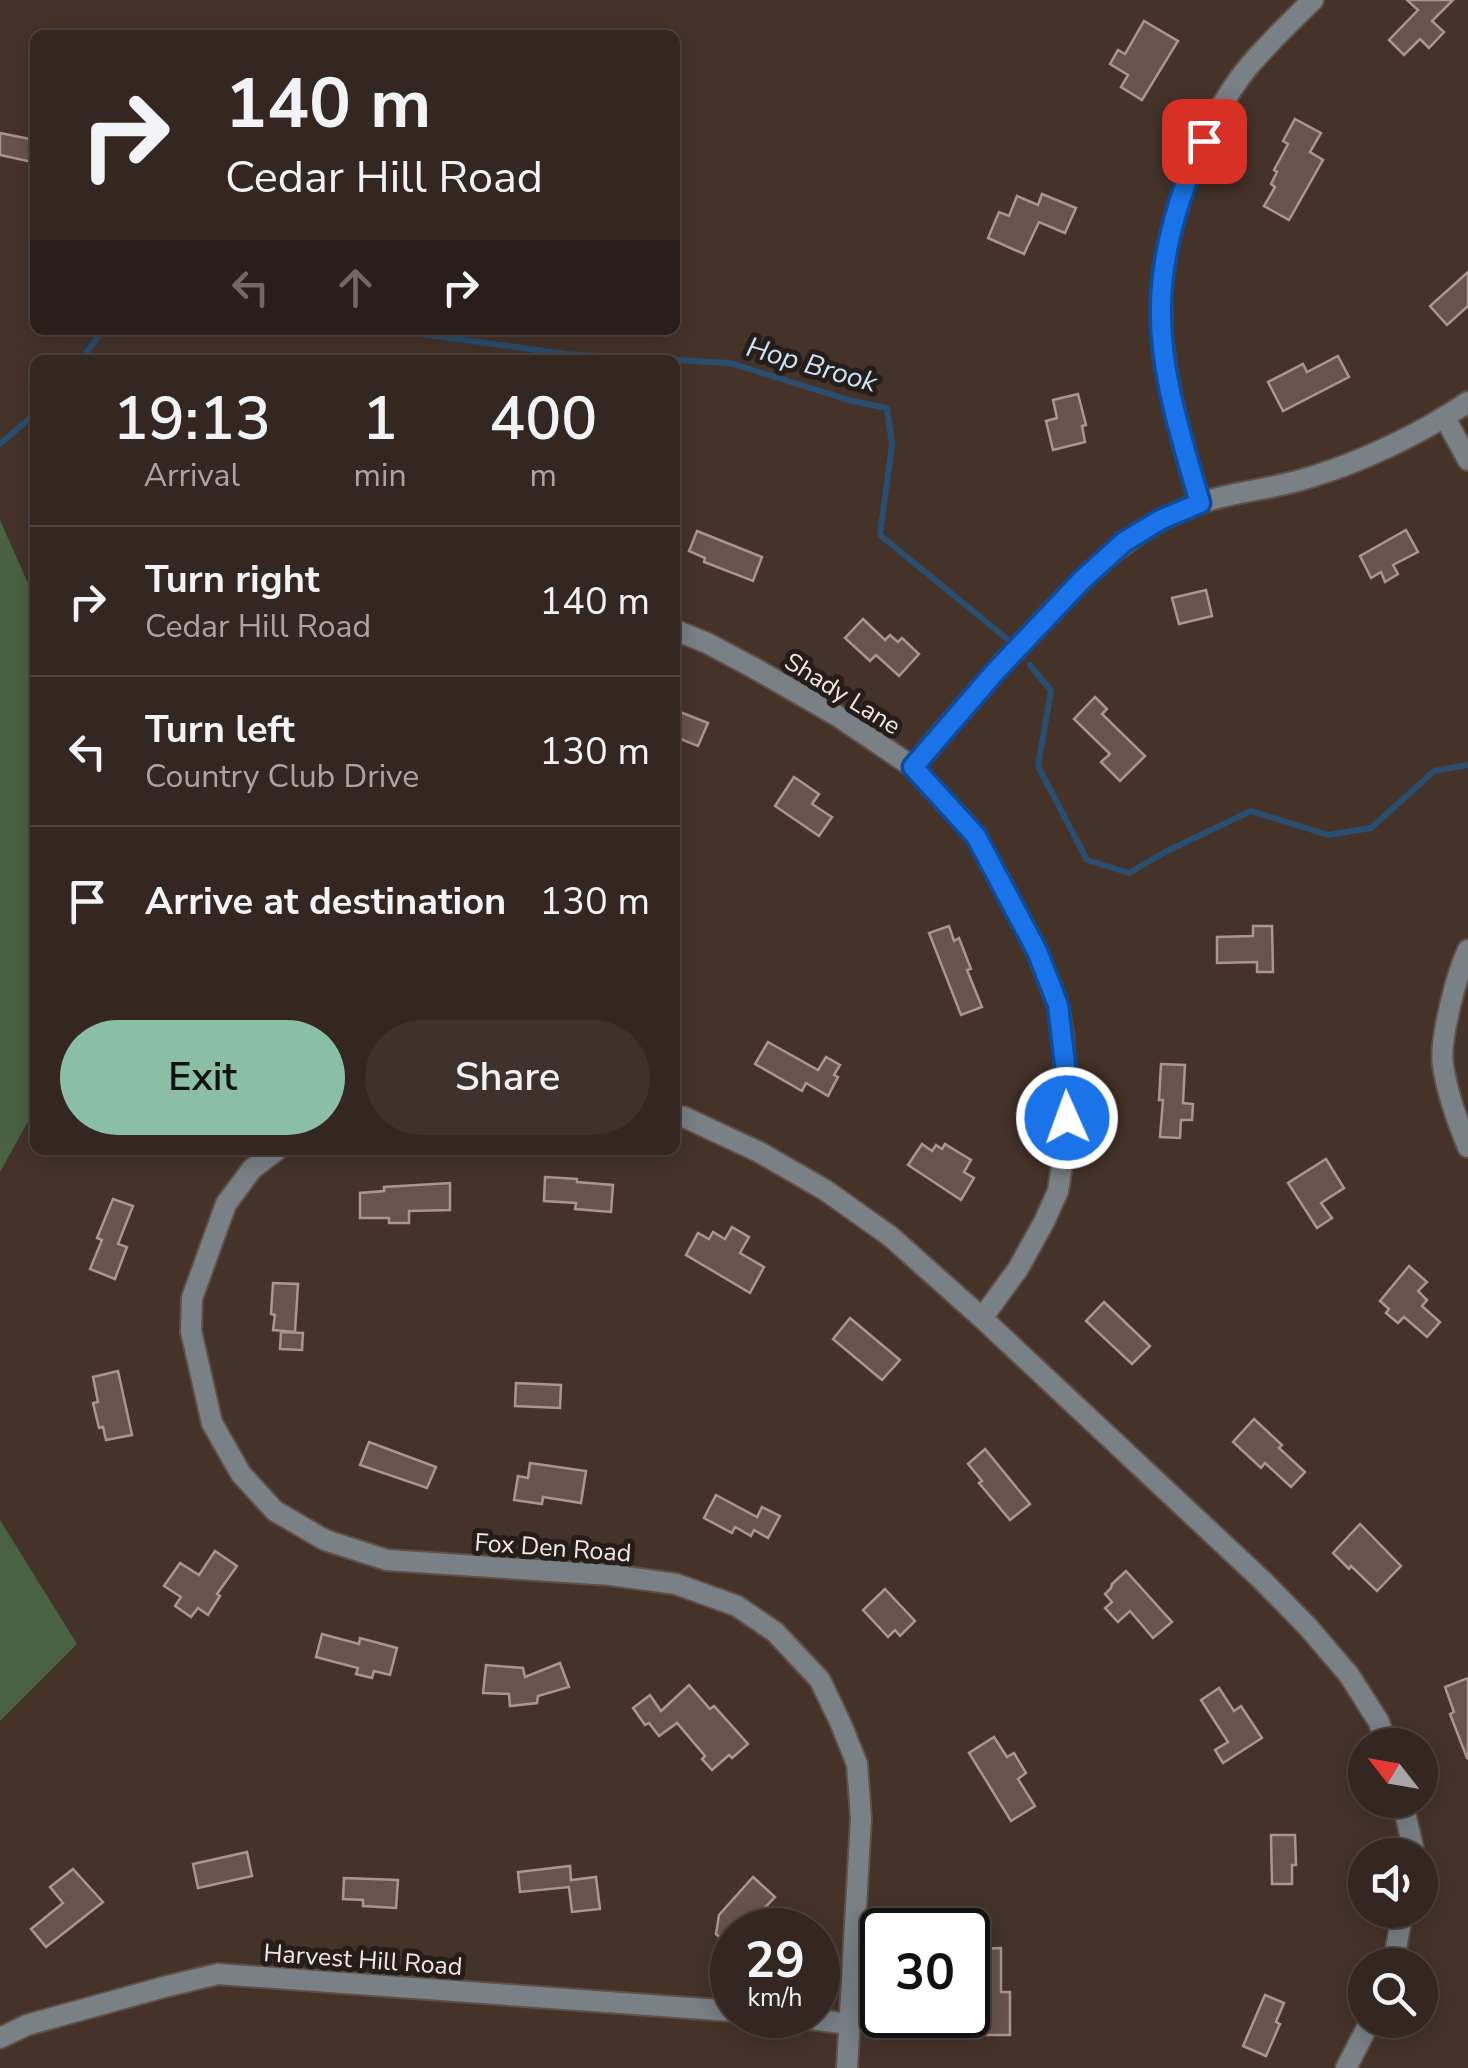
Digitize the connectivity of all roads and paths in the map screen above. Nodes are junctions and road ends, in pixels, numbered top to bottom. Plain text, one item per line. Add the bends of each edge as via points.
1 (1313, 0) edge
2 (1468, 402) edge
3 (1444, 418) junction
4 (1468, 460) edge
5 (1200, 503) junction
6 (680, 632) edge
7 (913, 767) junction
8 (1468, 950) edge
9 (680, 1117) edge
10 (1468, 1147) edge
11 (271, 1155) edge
12 (982, 1318) junction
13 (1381, 1728) edge
14 (710, 2010) edge
15 (840, 2023) edge
16 (848, 2024) junction
17 (0, 2038) edge
18 (1362, 2038) edge
19 (847, 2068) edge
20 (1346, 2068) edge

1 - 5 street via 1247,68 1216,116 1192,166 1166,259 1160,306 1166,370
2 - 3 street
3 - 4 street
3 - 5 street via 1310,478
5 - 7 street via 1124,542 1082,580
6 - 7 street, Shady Lane via 803,696
7 - 12 street, Shady Lane via 976,836 1037,951 1063,1034 1067,1118 1058,1192 1018,1269
8 - 10 street via 1442,1060
9 - 12 street via 824,1190 890,1236
11 - 16 street, Fox Den Road via 226,1204 192,1298 191,1332 212,1422 241,1474 275,1511 326,1540 386,1560 676,1584 737,1606 775,1632 820,1680 856,1764 861,1818
12 - 13 street via 1308,1627 1349,1675
14 - 17 street, Harvest Hill Road via 218,1974
15 - 16 street
16 - 19 street, Fox Den Road
18 - 20 street

